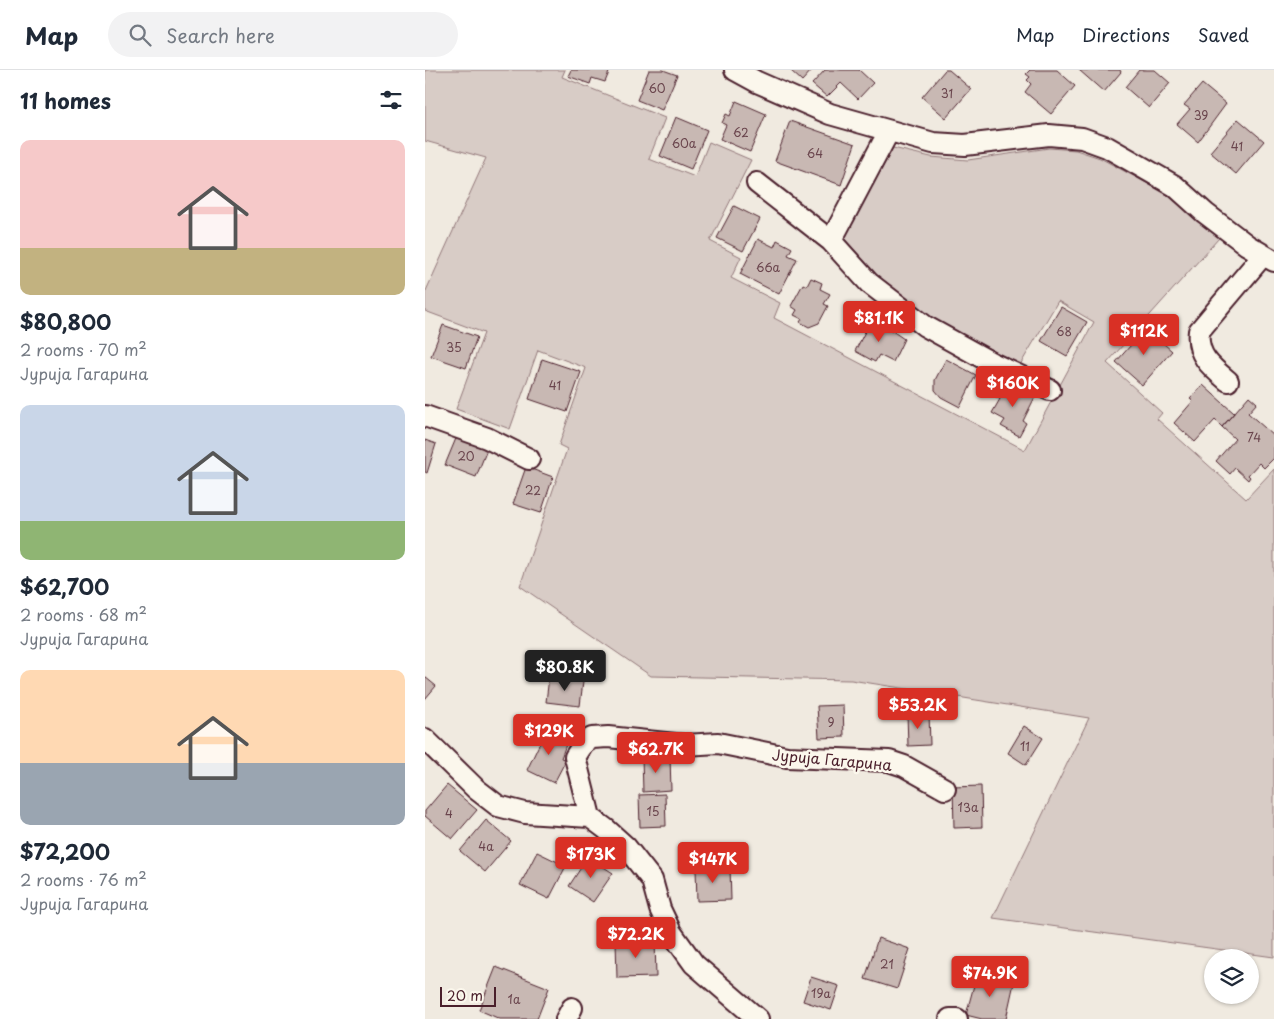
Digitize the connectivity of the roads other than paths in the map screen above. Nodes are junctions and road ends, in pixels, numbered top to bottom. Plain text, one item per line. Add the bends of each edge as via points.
1 (735, 70) edge
2 (889, 131) junction
3 (757, 183) dead end
4 (831, 242) junction
5 (1268, 258) edge
6 (1228, 381) dead end
7 (1050, 390) dead end
8 (425, 416) edge
9 (529, 459) dead end
10 (425, 739) edge
11 (945, 788) dead end
12 (590, 817) junction
13 (758, 1019) edge
14 (950, 1019) edge
15 (957, 1019) edge

1 - 2 street via 772,90 830,114
2 - 4 street
2 - 5 street via 933,143 965,145 1049,135 1081,138 1107,147 1175,186 1205,213
3 - 4 street
4 - 7 street via 869,283 925,326 991,363
5 - 6 street via 1199,331 1204,358
8 - 9 street via 487,438
10 - 12 street via 498,806 525,813
11 - 12 street, Јурија Гагарина via 889,760 787,756 718,743 685,745 593,738 584,743 575,757
12 - 13 street via 626,847 652,880 671,932 694,964
14 - 15 street

